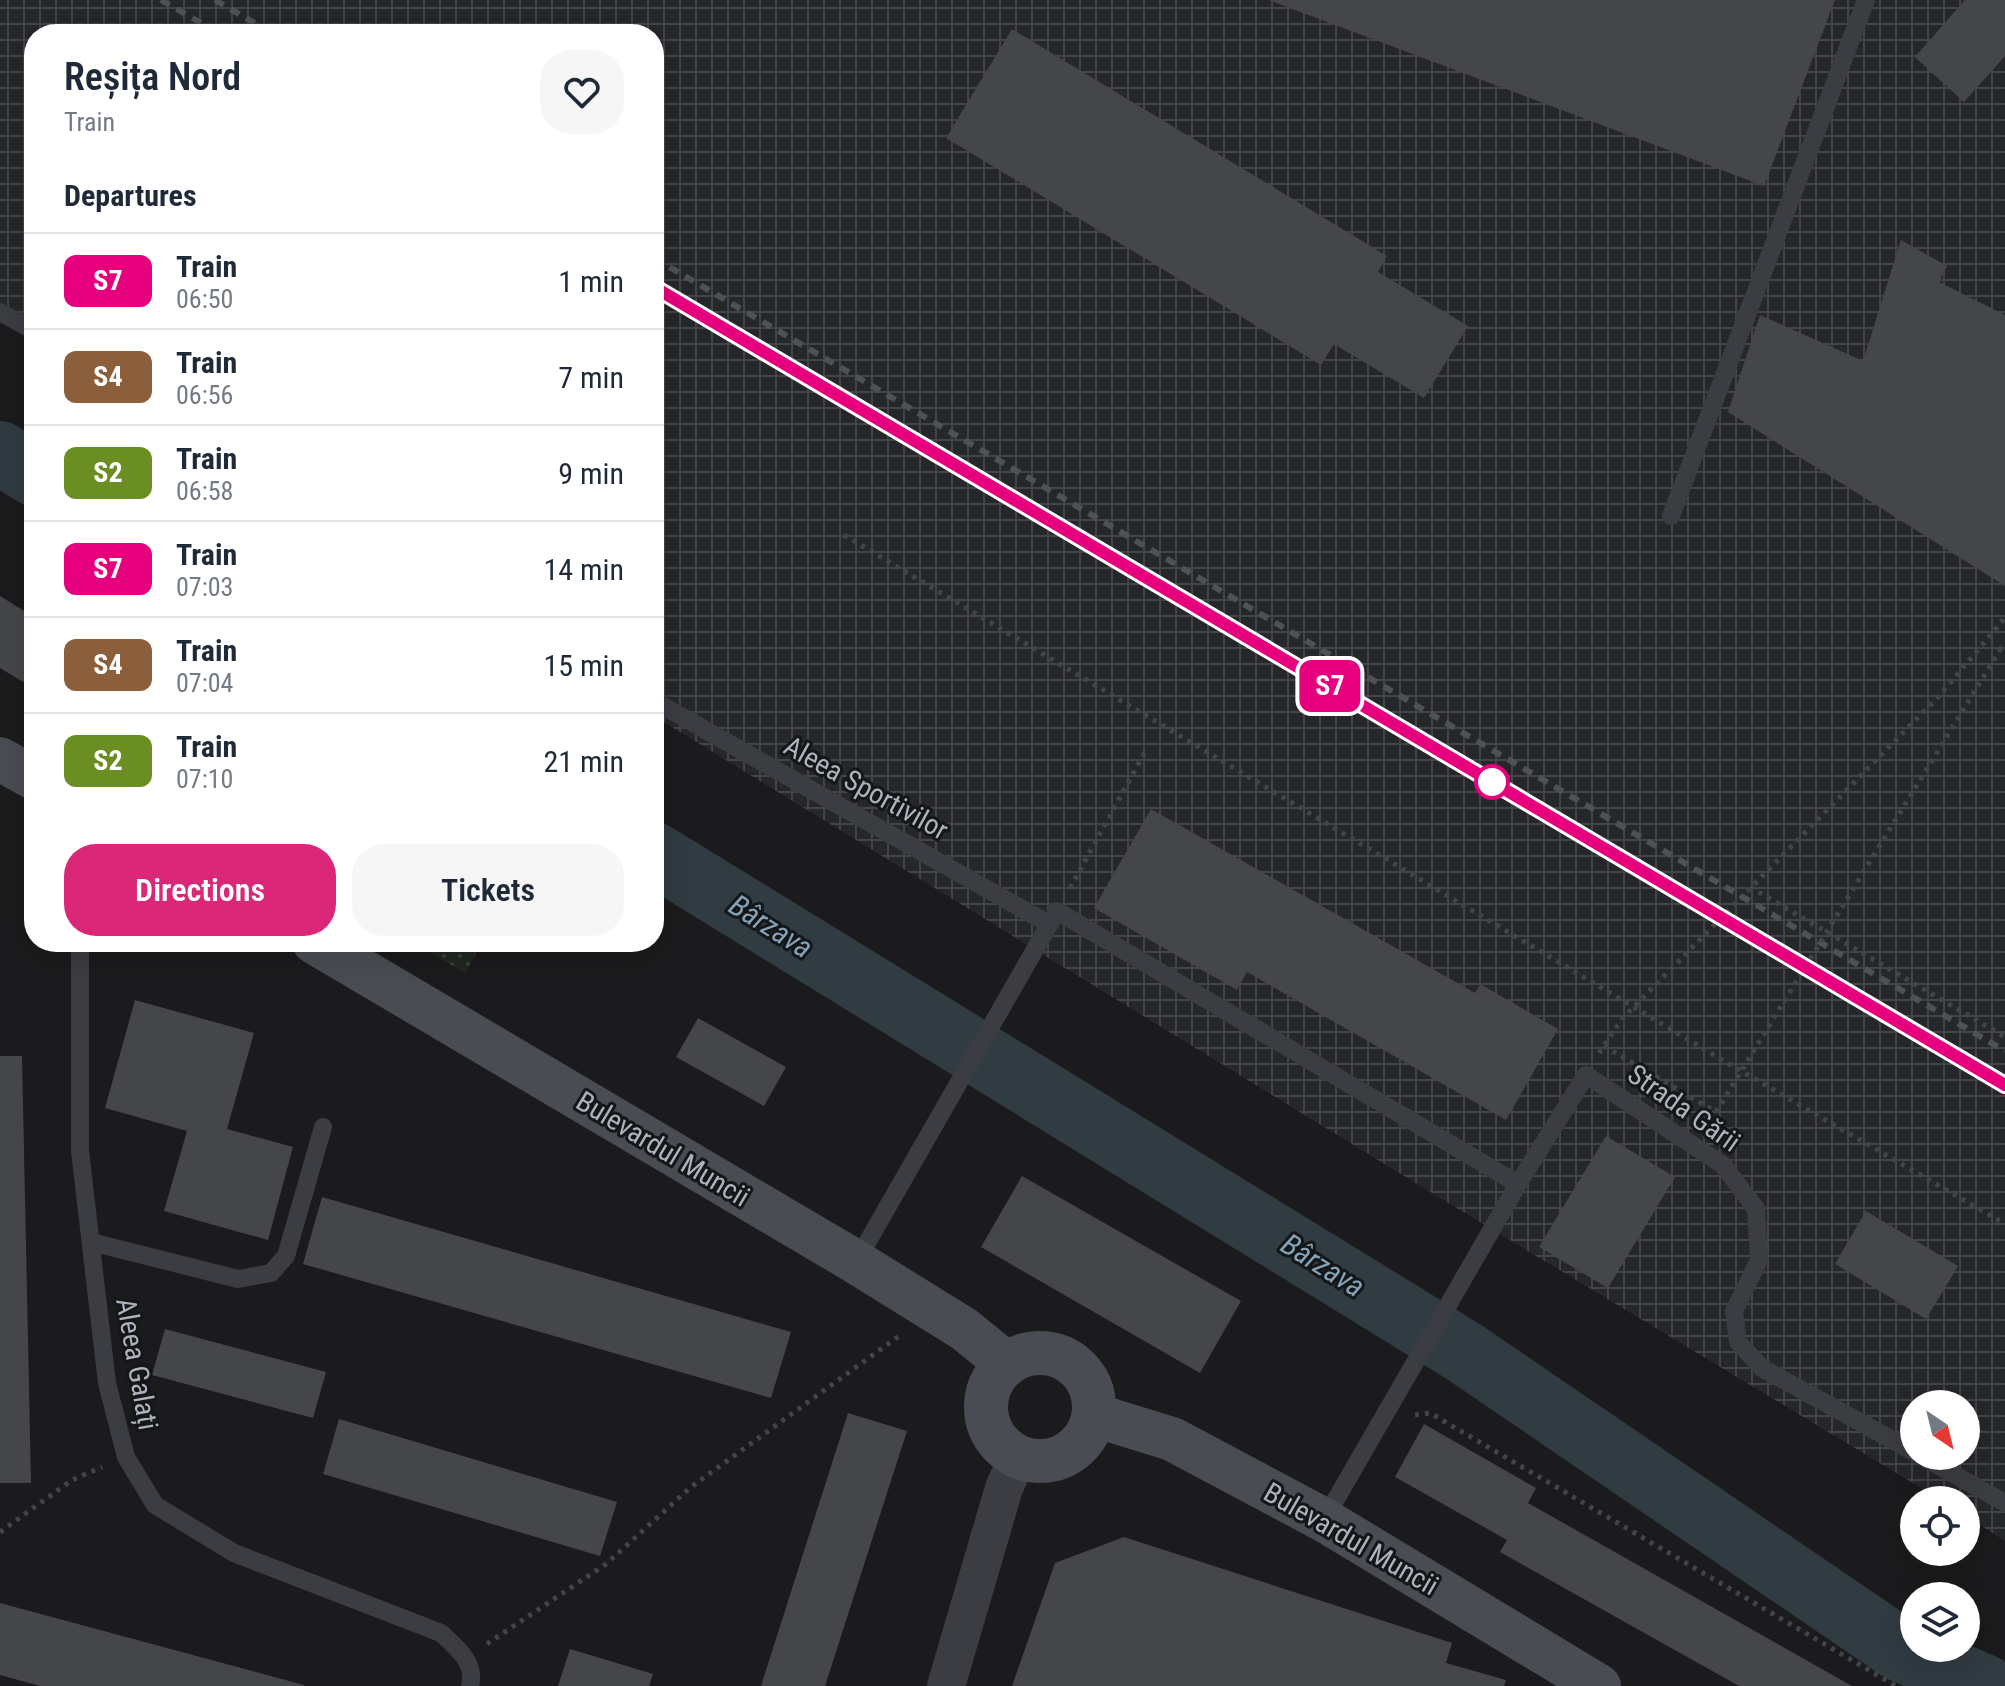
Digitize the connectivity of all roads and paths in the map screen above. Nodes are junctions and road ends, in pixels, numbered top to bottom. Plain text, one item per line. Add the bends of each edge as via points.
1 (1866, 0) edge
2 (0, 312) edge
3 (24, 325) edge
4 (1671, 516) dead end
5 (844, 535) dead end
6 (2005, 618) edge
7 (2005, 642) edge
8 (664, 706) edge
9 (1145, 752) dead end
10 (0, 759) edge
11 (24, 772) edge
12 (1750, 887) junction
13 (1053, 918) junction
14 (80, 952) edge
15 (331, 952) edge
16 (1634, 1007) junction
17 (1615, 1027) dead end
18 (2005, 1037) edge
19 (1604, 1046) dead end
20 (323, 1127) dead end
21 (1518, 1184) junction
22 (2005, 1224) edge
23 (91, 1242) junction
24 (856, 1262) junction
25 (899, 1336) dead end
26 (1007, 1364) junction
27 (1387, 1411) junction
28 (1094, 1415) junction
29 (1900, 1444) edge
30 (126, 1457) junction
31 (1018, 1457) junction
32 (1946, 1470) edge
33 (2005, 1503) edge
34 (1324, 1520) junction
35 (0, 1532) edge
36 (467, 1657) junction
37 (470, 1686) edge
38 (946, 1686) edge
39 (1599, 1686) edge
40 (1896, 1686) edge

1 - 4 lane
2 - 3 lane
5 - 16 path
6 - 12 path via 1938,697
7 - 19 path, bridge via 1716,1112
8 - 13 lane, Aleea Sportivilor
9 - 13 path
10 - 11 street
12 - 16 path
12 - 18 path
13 - 21 lane
13 - 24 lane
14 - 23 lane, Aleea Galați via 80,1151
15 - 24 street, Bulevardul Muncii
16 - 17 path
16 - 22 path
20 - 23 lane via 286,1256 271,1273 238,1279
21 - 27 lane, Strada Gării
21 - 29 lane, Strada Gării via 1586,1075 1723,1165 1756,1209 1759,1260 1734,1311 1738,1342 1762,1368
23 - 30 lane, Aleea Galați via 107,1383
24 - 26 street, Bulevardul Muncii via 964,1329
25 - 36 path via 691,1487 606,1564
26 - 28 street via 1026,1354 1047,1353 1067,1360 1093,1393
26 - 31 street via 986,1395 985,1414 1002,1447
27 - 34 lane, Strada Gării
27 - 40 path via 1430,1413
28 - 31 street via 1088,1434 1057,1459 1037,1462
28 - 34 street, Bulevardul Muncii via 1172,1439
30 - 35 path via 72,1480
30 - 36 lane, Aleea Galați via 155,1505 234,1553 441,1633
31 - 38 street via 1004,1488
32 - 33 lane
34 - 39 street, Bulevardul Muncii
36 - 37 lane

